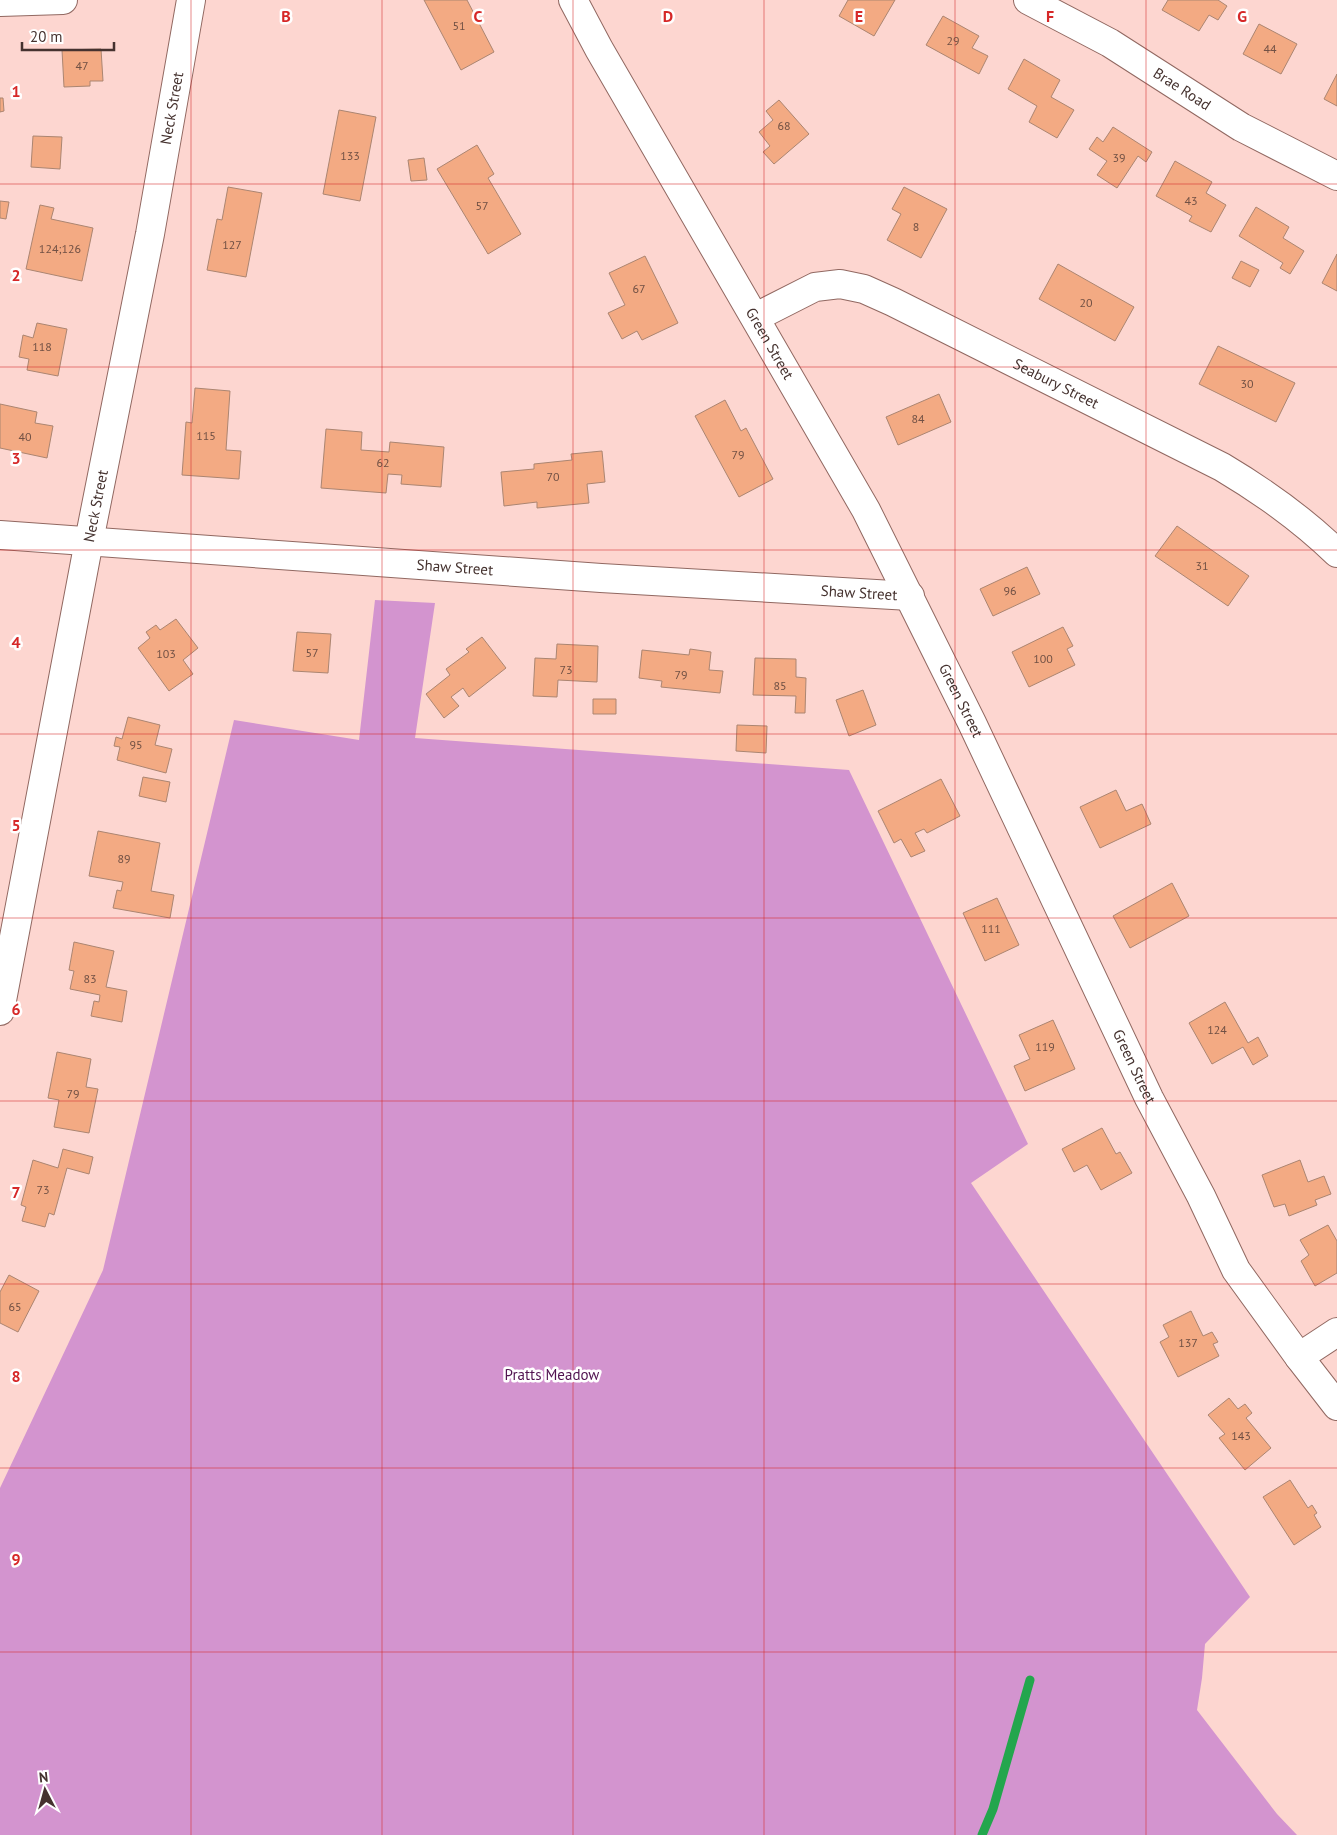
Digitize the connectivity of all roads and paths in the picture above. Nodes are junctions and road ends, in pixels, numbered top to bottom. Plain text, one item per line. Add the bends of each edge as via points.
1 (63, 0) edge
2 (191, 0) edge
3 (573, 0) edge
4 (1028, 0) edge
5 (0, 2) edge
6 (1337, 176) edge
7 (756, 317) junction
8 (0, 535) edge
9 (89, 541) junction
10 (1337, 554) edge
11 (910, 596) junction
12 (0, 1012) edge
13 (1337, 1332) edge
14 (1299, 1357) junction
15 (1337, 1406) edge

1 - 5 street
2 - 9 street, Neck Street via 150,234
3 - 7 street, Green Street
4 - 6 street, Brae Road via 1110,43 1242,127
7 - 10 street, Seabury Street via 815,287 840,284 864,289 1222,467 1285,507
7 - 11 street, Green Street via 866,510
8 - 9 street, Shaw Street
9 - 11 street, Shaw Street via 601,578
9 - 12 street, Neck Street
11 - 14 street, Green Street via 1149,1098 1236,1270
13 - 14 street
14 - 15 street, Green Street

